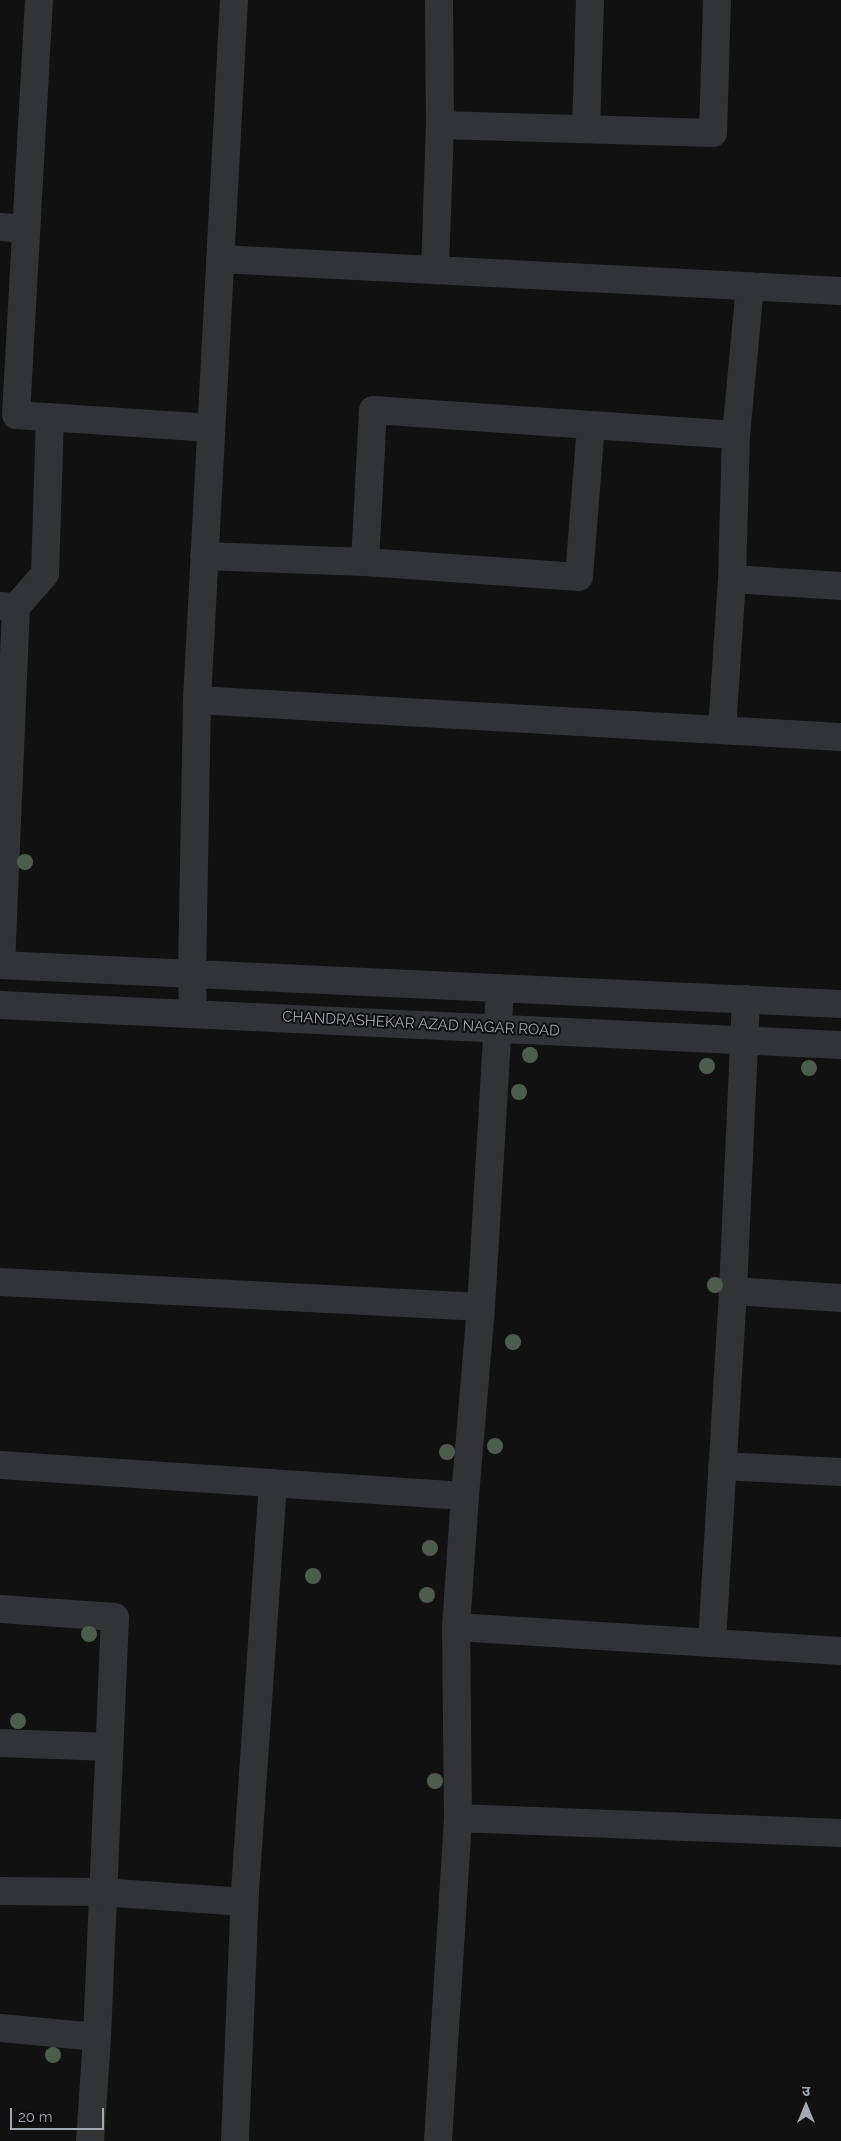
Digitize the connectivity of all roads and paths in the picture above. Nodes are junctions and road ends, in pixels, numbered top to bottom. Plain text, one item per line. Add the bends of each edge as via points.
1 (39, 0) edge
2 (234, 0) edge
3 (439, 0) edge
4 (590, 0) edge
5 (717, 0) edge
6 (440, 125) junction
7 (586, 129) junction
8 (13, 228) edge
9 (220, 259) junction
10 (434, 270) junction
11 (750, 286) junction
12 (841, 291) edge
13 (8, 415) edge
14 (50, 418) junction
15 (591, 425) junction
16 (211, 428) junction
17 (736, 435) junction
18 (204, 556) junction
19 (366, 562) junction
20 (732, 579) junction
21 (841, 586) edge
22 (8, 606) edge
23 (197, 700) junction
24 (722, 730) junction
25 (6, 737) edge
26 (841, 737) edge
27 (0, 964) edge
28 (192, 974) junction
29 (500, 988) junction
30 (746, 999) junction
31 (0, 1004) edge
32 (841, 1004) edge
33 (192, 1013) junction
34 (497, 1028) junction
35 (743, 1040) junction
36 (841, 1045) edge
37 (0, 1282) edge
38 (733, 1291) junction
39 (841, 1298) edge
40 (481, 1307) junction
41 (0, 1465) edge
42 (722, 1466) junction
43 (841, 1472) edge
44 (273, 1483) junction
45 (465, 1496) junction
46 (0, 1609) edge
47 (456, 1626) junction
48 (712, 1642) junction
49 (841, 1651) edge
50 (0, 1743) edge
51 (109, 1747) junction
52 (458, 1818) junction
53 (841, 1833) edge
54 (0, 1891) edge
55 (102, 1892) junction
56 (244, 1902) junction
57 (0, 2028) edge
58 (98, 2037) junction
59 (90, 2141) edge
60 (235, 2141) edge
61 (438, 2141) edge

1 - 8 street
2 - 9 street
3 - 6 street
4 - 7 street
5 - 7 street via 713,133
6 - 7 street
6 - 10 street
8 - 13 street
9 - 10 street
9 - 16 street
10 - 11 street
11 - 12 street
11 - 17 street
13 - 14 street
14 - 16 street
14 - 22 street via 45,574
15 - 17 street
15 - 19 street via 579,577
15 - 19 street via 373,410
16 - 18 street
17 - 20 street
18 - 19 street
18 - 23 street
20 - 21 street
20 - 24 street
22 - 25 street
23 - 24 street
23 - 28 street
24 - 26 street
25 - 27 street
27 - 28 street
28 - 29 street
28 - 33 street
29 - 30 street
29 - 34 street
30 - 32 street
30 - 35 street
31 - 33 street, CHANDRASHEKAR AZAD NAGAR ROAD
33 - 34 street, CHANDRASHEKAR AZAD NAGAR ROAD
34 - 35 street, CHANDRASHEKAR AZAD NAGAR ROAD
34 - 40 street
35 - 36 street, CHANDRASHEKAR AZAD NAGAR ROAD
35 - 38 street
37 - 40 street
38 - 39 street
38 - 42 street
40 - 45 street
41 - 44 street
42 - 43 street
42 - 48 street
44 - 45 street
44 - 56 street
45 - 47 street
46 - 51 street via 114,1617
47 - 48 street
47 - 52 street
48 - 49 street
50 - 51 street
51 - 55 street
52 - 53 street
52 - 61 street
54 - 55 street
55 - 56 street
55 - 58 street
56 - 60 street
57 - 58 street
58 - 59 street

